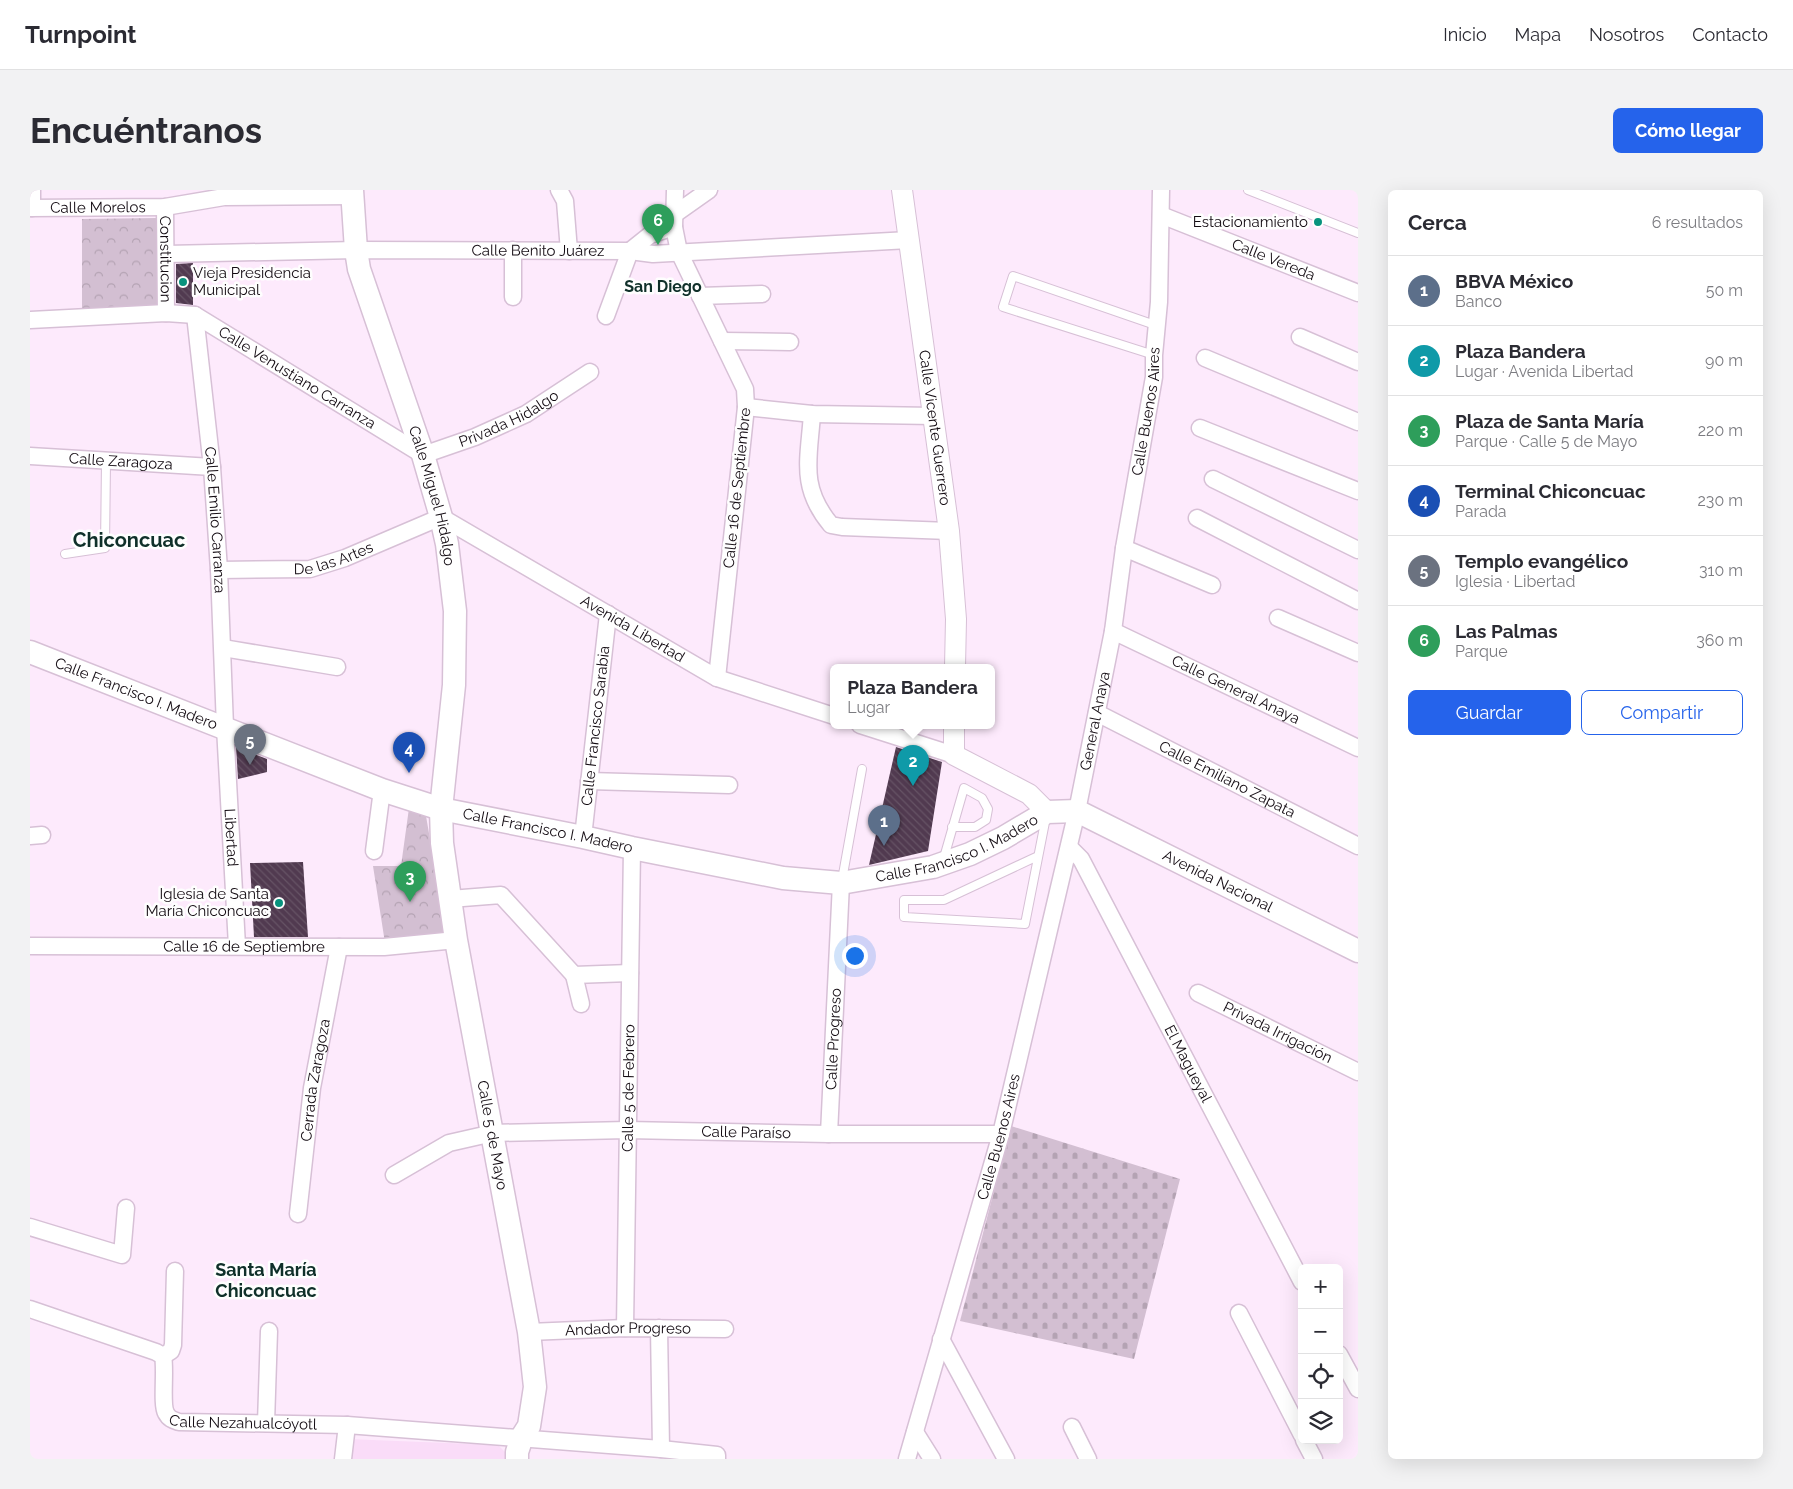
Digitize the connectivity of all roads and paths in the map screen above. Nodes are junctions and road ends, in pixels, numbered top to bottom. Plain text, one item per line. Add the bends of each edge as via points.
1 (32, 190) edge
2 (559, 190) edge
3 (675, 190) edge
4 (710, 190) edge
5 (902, 190) edge
6 (1161, 190) edge
7 (1248, 190) edge
8 (352, 193) edge
9 (224, 194) edge
10 (165, 207) junction
11 (31, 208) edge
12 (1161, 215) junction
13 (675, 220) junction
14 (1358, 233) edge
15 (909, 240) junction
16 (356, 250) junction
17 (513, 250) junction
18 (569, 251) junction
19 (630, 251) junction
20 (679, 252) junction
21 (166, 254) junction
22 (1358, 293) edge
23 (762, 294) dead end
24 (700, 296) junction
25 (513, 297) dead end
26 (166, 313) junction
27 (195, 315) junction
28 (606, 316) dead end
29 (30, 320) edge
30 (1158, 326) junction
31 (1300, 337) dead end
32 (722, 340) junction
33 (790, 342) dead end
34 (1154, 355) junction
35 (1205, 358) dead end
36 (1358, 362) edge
37 (590, 372) dead end
38 (746, 407) junction
39 (812, 414) junction
40 (934, 416) junction
41 (1358, 422) edge
42 (1200, 428) dead end
43 (423, 455) junction
44 (30, 456) edge
45 (106, 461) junction
46 (212, 467) junction
47 (1213, 478) dead end
48 (1358, 491) edge
49 (441, 517) junction
50 (1197, 518) dead end
51 (949, 531) junction
52 (1124, 548) junction
53 (1358, 550) edge
54 (65, 554) dead end
55 (219, 570) junction
56 (1212, 585) dead end
57 (1358, 602) edge
58 (608, 614) junction
59 (1278, 618) dead end
60 (1113, 631) junction
61 (222, 648) junction
62 (30, 652) edge
63 (1358, 653) edge
64 (955, 664) edge
65 (337, 667) dead end
66 (717, 678) junction
67 (1097, 713) junction
68 (830, 715) edge
69 (224, 727) junction
70 (873, 729) edge
71 (954, 729) edge
72 (1358, 748) edge
73 (954, 755) junction
74 (862, 769) dead end
75 (589, 781) junction
76 (729, 785) dead end
77 (382, 790) junction
78 (441, 809) junction
79 (1077, 811) junction
80 (1047, 812) junction
81 (952, 827) junction
82 (583, 837) junction
83 (1358, 846) edge
84 (1069, 847) junction
85 (632, 848) junction
86 (374, 851) dead end
87 (1038, 856) junction
88 (942, 864) junction
89 (841, 883) junction
90 (450, 899) junction
91 (456, 940) junction
92 (30, 946) edge
93 (237, 946) junction
94 (339, 947) junction
95 (1358, 950) edge
96 (630, 973) junction
97 (574, 975) junction
98 (1198, 993) dead end
99 (581, 1004) dead end
100 (1358, 1072) edge
101 (628, 1130) junction
102 (493, 1133) junction
103 (829, 1134) junction
104 (1001, 1134) junction
105 (394, 1175) dead end
106 (126, 1208) dead end
107 (298, 1214) dead end
108 (30, 1227) edge
109 (175, 1272) dead end
110 (1298, 1274) edge
111 (30, 1309) edge
112 (1239, 1313) dead end
113 (625, 1328) junction
114 (659, 1328) junction
115 (725, 1329) dead end
116 (269, 1331) dead end
117 (529, 1332) junction
118 (941, 1339) junction
119 (163, 1356) junction
120 (1343, 1361) edge
121 (1358, 1389) edge
122 (266, 1423) junction
123 (347, 1425) junction
124 (1072, 1427) dead end
125 (1298, 1427) edge
126 (915, 1432) junction
127 (522, 1437) junction
128 (1306, 1444) edge
129 (661, 1448) junction
130 (343, 1459) edge
131 (517, 1459) edge
132 (717, 1459) edge
133 (907, 1459) edge
134 (932, 1459) edge
135 (1006, 1459) edge
136 (1088, 1459) edge
137 (1314, 1459) edge

1 - 11 street
2 - 18 street via 564,201
3 - 13 street, Calle 16 de Septiembre
4 - 13 street
5 - 15 street, Calle Vicente Guerrero
6 - 12 street, Calle Buenos Aires
7 - 14 lane
8 - 9 street, Calle Morelos
8 - 16 main road, Calle Miguel Hidalgo
9 - 10 street, Calle Morelos
10 - 11 street, Calle Morelos
10 - 21 street, Constitucion
12 - 22 street, Calle Vereda
12 - 30 street, Calle Buenos Aires
13 - 19 street
13 - 20 street, Calle 16 de Septiembre
15 - 20 street, Calle Benito Juárez
15 - 40 street, Calle Vicente Guerrero
16 - 17 street, Calle Benito Juárez
16 - 21 street, Calle Benito Juárez
16 - 43 main road, Calle Miguel Hidalgo via 359,268
17 - 18 street, Calle Benito Juárez
17 - 25 street
18 - 19 street, Calle Benito Juárez
19 - 20 street, Calle Benito Juárez via 653,254
19 - 28 street
20 - 24 street, Calle 16 de Septiembre
21 - 26 street, Constitucion
23 - 24 street
24 - 32 street, Calle 16 de Septiembre
26 - 27 street, Calle Venustiano Carranza
26 - 29 street, Calle Venustiano Carranza
27 - 43 street, Calle Venustiano Carranza
27 - 46 street, Calle Emilio Carranza
30 - 34 street, Calle Buenos Aires
30 - 34 lane via 1013,276 1003,307
31 - 36 street
32 - 33 street
32 - 38 street, Calle 16 de Septiembre via 745,389
34 - 52 street, Calle Buenos Aires via 1154,377
35 - 41 street
37 - 43 street, Privada Hidalgo via 526,414 475,437
38 - 39 street
38 - 66 street, Calle 16 de Septiembre
39 - 40 street
39 - 51 street via 808,478 815,504 831,525
40 - 51 street, Calle Vicente Guerrero
42 - 48 street
43 - 49 main road, Calle Miguel Hidalgo
44 - 45 street, Calle Zaragoza
45 - 46 street, Calle Zaragoza
45 - 54 lane via 105,548
46 - 55 street, Calle Emilio Carranza
47 - 53 street
49 - 55 street, De las Artes via 345,558 310,568
49 - 58 street, Avenida Libertad
49 - 78 main road, Calle Miguel Hidalgo via 455,620 454,684
50 - 57 street
51 - 64 street, Calle Vicente Guerrero via 956,619
52 - 56 street
52 - 60 street, Calle Buenos Aires
55 - 61 street, Calle Emilio Carranza
58 - 66 street, Avenida Libertad
58 - 75 street, Calle Francisco Sarabia
59 - 63 street
60 - 67 street, General Anaya
60 - 72 street, Calle General Anaya
61 - 65 street
61 - 69 street, Calle Emilio Carranza
62 - 69 main road, Calle Francisco I. Madero
66 - 68 street, Avenida Libertad
67 - 79 street, General Anaya
67 - 83 street, Calle Emiliano Zapata
69 - 77 main road, Calle Francisco I. Madero
69 - 93 street, Libertad
70 - 73 street
71 - 73 street
73 - 80 street via 1029,794
74 - 89 lane
75 - 76 street
75 - 82 street, Calle Francisco Sarabia
77 - 78 main road, Calle Francisco I. Madero
77 - 86 street
78 - 82 main road, Calle Francisco I. Madero
78 - 90 main road, Calle 5 de Mayo
79 - 80 main road, Calle Francisco I. Madero
79 - 84 street, Calle Buenos Aires
79 - 95 main road, Avenida Nacional
80 - 87 lane
80 - 88 main road, Calle Francisco I. Madero via 1003,838
81 - 81 lane via 974,827 986,820 988,809 982,798 964,788
81 - 88 lane
82 - 85 main road, Calle Francisco I. Madero
84 - 104 street, Calle Buenos Aires
84 - 110 street, El Magueyal via 1081,859
85 - 89 main road, Calle Francisco I. Madero via 783,878
85 - 96 street, Calle 5 de Febrero
87 - 87 lane via 944,900 904,900 904,917 1025,924
88 - 89 main road, Calle Francisco I. Madero
89 - 103 street, Calle Progreso
90 - 91 main road, Calle 5 de Mayo
90 - 97 street via 501,895
91 - 94 street, Calle 16 de Septiembre via 384,947
91 - 102 main road, Calle 5 de Mayo
92 - 93 street, Calle 16 de Septiembre
93 - 94 street, Calle 16 de Septiembre
94 - 107 street, Cerrada Zaragoza via 312,1088
96 - 97 street
96 - 101 street, Calle 5 de Febrero
97 - 99 street
98 - 100 street, Privada Irrigación
101 - 102 street, Calle Paraíso
101 - 103 street, Calle Paraíso
101 - 113 street, Calle 5 de Febrero
102 - 105 street, Calle Paraíso via 449,1143
102 - 117 main road, Calle 5 de Mayo
103 - 104 street, Calle Paraíso
104 - 118 street, Calle Buenos Aires
106 - 108 street via 122,1255
109 - 119 street via 174,1345
111 - 119 street
112 - 125 street
113 - 114 street, Andador Progreso
113 - 117 street, Andador Progreso
114 - 115 street, Andador Progreso
114 - 129 street
116 - 122 street
117 - 127 main road, Calle 5 de Mayo via 535,1387 529,1426
118 - 126 street, Calle Buenos Aires
118 - 135 street
119 - 122 street, Calle Nezahualcóyotl via 164,1411 170,1419 179,1422
120 - 121 street
122 - 123 street, Calle Nezahualcóyotl
123 - 127 street, Calle Nezahualcóyotl
123 - 130 street
124 - 136 street
126 - 133 street, Calle Buenos Aires
126 - 134 street
127 - 129 street, Calle Nezahualcóyotl
127 - 131 main road, Calle 5 de Mayo
128 - 137 street
129 - 132 street, Calle Nezahualcóyotl via 717,1455

